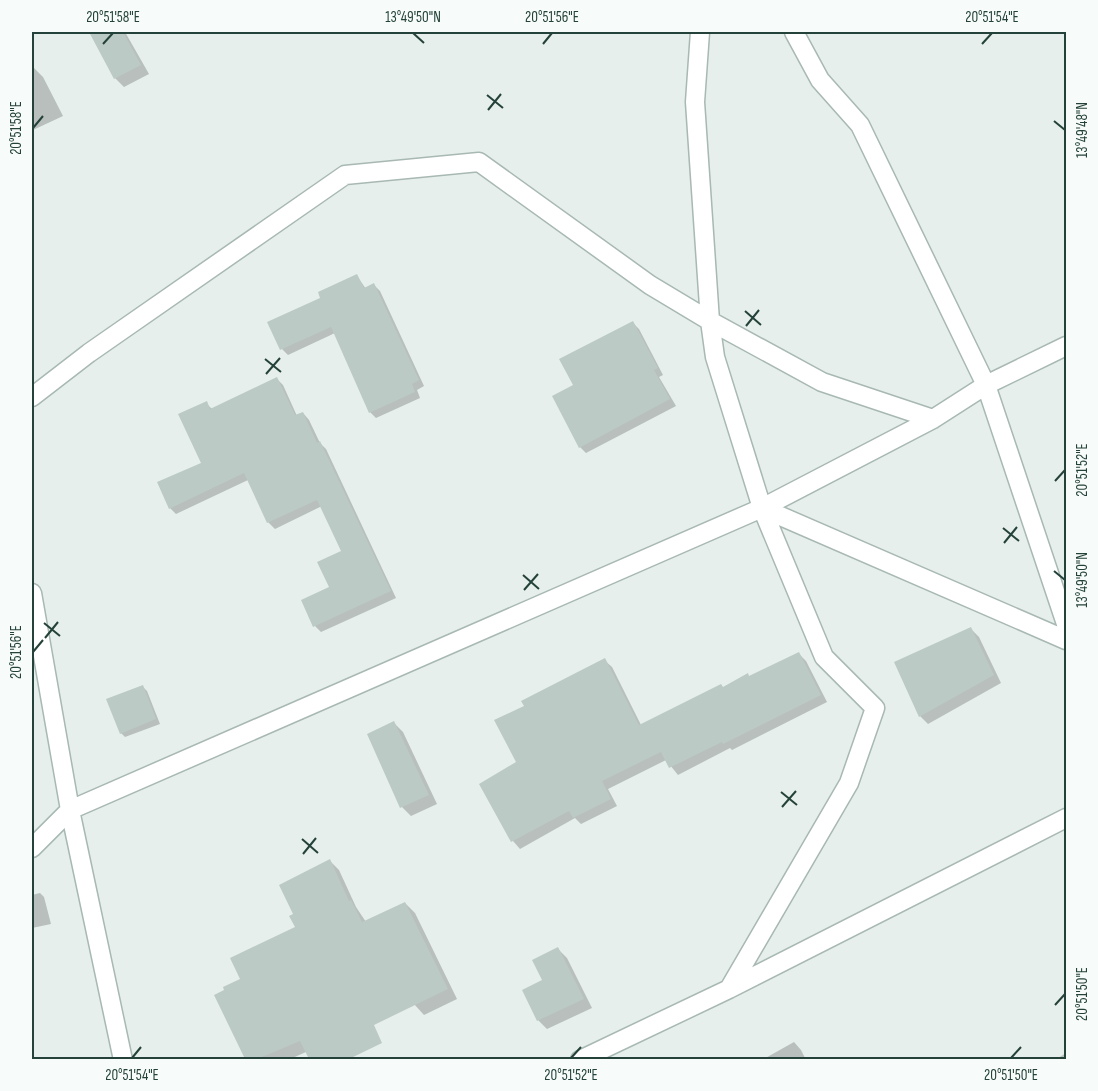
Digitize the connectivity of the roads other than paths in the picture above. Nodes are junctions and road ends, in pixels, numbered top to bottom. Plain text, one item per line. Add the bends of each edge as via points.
1 (700, 32) edge
2 (794, 32) edge
3 (711, 321) junction
4 (1066, 346) edge
5 (986, 384) junction
6 (32, 397) edge
7 (933, 419) junction
8 (762, 508) junction
9 (32, 593) edge
10 (1066, 624) edge
11 (1066, 640) edge
12 (70, 810) junction
13 (1065, 816) edge
14 (32, 848) edge
15 (729, 989) junction
16 (123, 1059) edge
17 (580, 1059) edge

1 - 3 street via 695,102
2 - 5 street via 820,80 860,125
3 - 6 street via 650,285 479,162 345,175
3 - 7 street via 822,382
3 - 8 street via 715,357
4 - 5 street
5 - 7 street
5 - 10 street
7 - 8 street
8 - 11 street
8 - 12 street
8 - 15 street via 824,657 875,708 849,783
9 - 12 street
12 - 14 street
12 - 16 street
13 - 15 street
15 - 17 street

